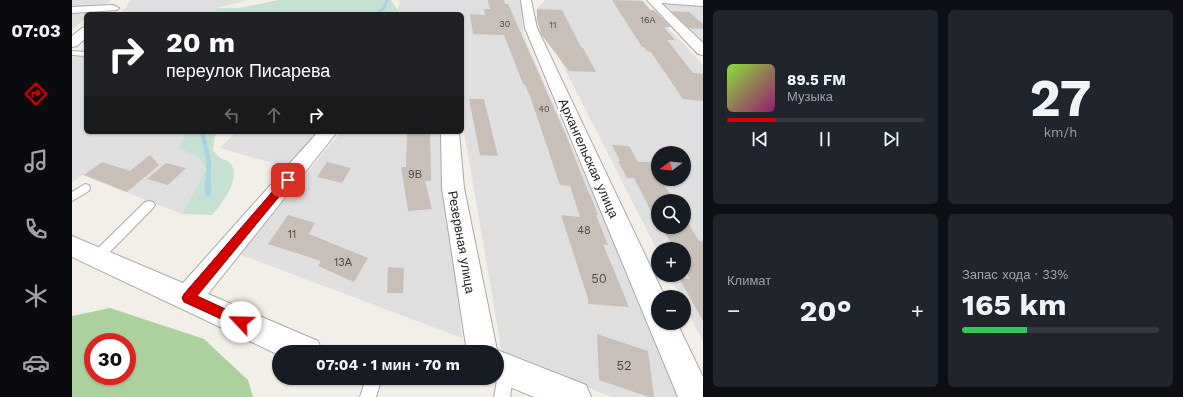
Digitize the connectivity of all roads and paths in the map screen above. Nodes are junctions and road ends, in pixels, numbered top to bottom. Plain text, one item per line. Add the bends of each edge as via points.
1 (125, 0) edge
2 (526, 0) edge
3 (652, 0) edge
4 (662, 0) edge
5 (703, 3) edge
6 (72, 10) edge
7 (109, 11) edge
8 (84, 33) edge
9 (73, 42) edge
10 (703, 52) edge
11 (72, 54) edge
12 (84, 54) edge
13 (326, 134) edge
14 (450, 134) edge
15 (84, 188) dead end
16 (72, 197) edge
17 (149, 204) dead end
18 (72, 246) edge
19 (97, 257) junction
20 (188, 298) junction
21 (651, 298) edge
22 (665, 330) edge
23 (292, 345) edge
24 (491, 345) edge
25 (504, 373) edge
26 (372, 385) edge
27 (368, 397) edge
28 (574, 397) edge
29 (695, 397) edge

1 - 7 street
2 - 21 street, Архангельская улица via 531,28
3 - 10 street
4 - 5 street
6 - 7 street
8 - 9 street
11 - 12 lane
13 - 20 street
14 - 24 street, Резервная улица via 452,188
15 - 16 lane
17 - 19 lane
18 - 19 street
19 - 20 street
20 - 23 street
22 - 29 street
25 - 28 street
26 - 27 lane

